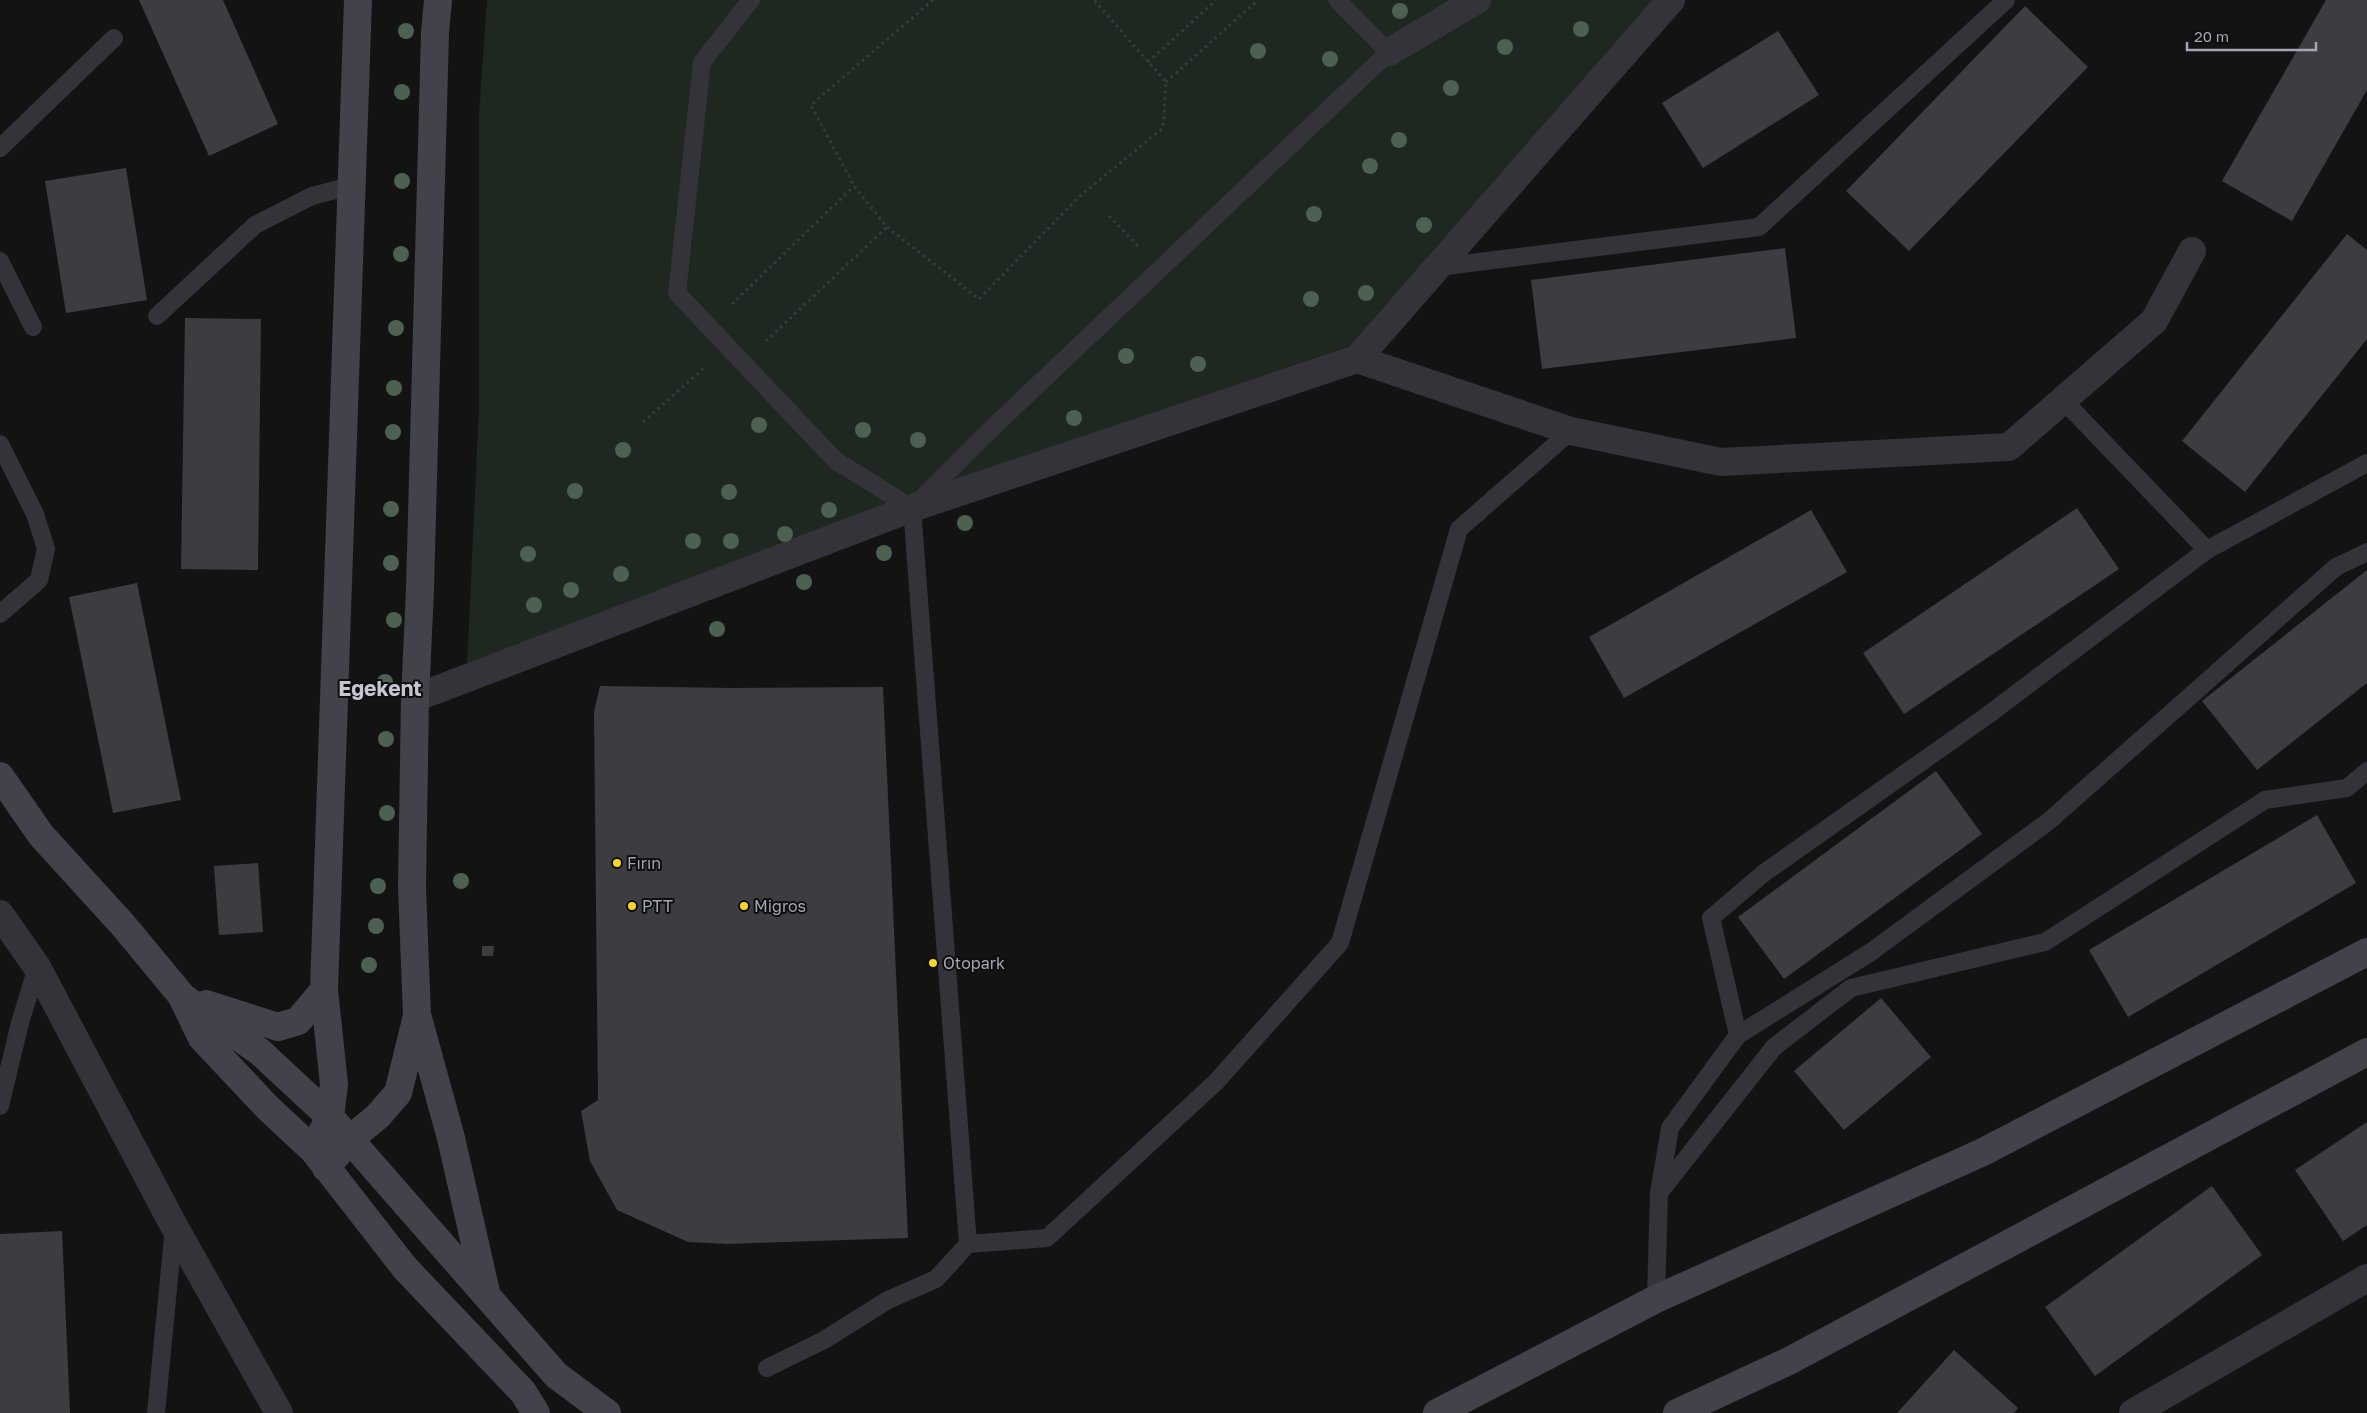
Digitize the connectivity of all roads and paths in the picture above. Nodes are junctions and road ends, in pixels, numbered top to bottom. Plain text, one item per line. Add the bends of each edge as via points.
1 (358, 0) edge
2 (438, 0) edge
3 (751, 0) edge
4 (934, 0) edge
5 (1094, 0) edge
6 (1216, 0) edge
7 (1258, 0) edge
8 (1337, 0) edge
9 (1477, 0) edge
10 (1671, 0) edge
11 (2006, 0) edge
12 (114, 38) dead end
13 (1389, 52) junction
14 (1148, 62) junction
15 (1166, 82) junction
16 (0, 148) edge
17 (351, 186) junction
18 (854, 186) junction
19 (1109, 216) dead end
20 (887, 226) junction
21 (2192, 251) dead end
22 (0, 261) edge
23 (1438, 267) junction
24 (1160, 269) junction
25 (157, 316) dead end
26 (708, 326) junction
27 (33, 327) dead end
28 (728, 346) junction
29 (1357, 359) junction
30 (743, 363) junction
31 (2063, 400) junction
32 (643, 422) dead end
33 (1571, 431) junction
34 (0, 444) edge
35 (2367, 463) edge
36 (912, 508) junction
37 (2207, 550) junction
38 (2367, 552) edge
39 (0, 614) edge
40 (415, 698) junction
41 (2367, 772) edge
42 (0, 776) edge
43 (0, 806) edge
44 (40, 836) junction
45 (0, 914) edge
46 (2367, 952) edge
47 (37, 968) junction
48 (324, 990) junction
49 (181, 995) junction
50 (417, 1016) junction
51 (1738, 1035) junction
52 (2367, 1052) edge
53 (0, 1106) edge
54 (330, 1117) junction
55 (349, 1140) junction
56 (320, 1159) junction
57 (1659, 1193) junction
58 (174, 1226) junction
59 (968, 1244) junction
60 (2367, 1278) edge
61 (486, 1293) junction
62 (1656, 1299) junction
63 (767, 1368) dead end
64 (156, 1413) edge
65 (279, 1413) edge
66 (536, 1413) edge
67 (607, 1413) edge
68 (1438, 1413) edge
69 (1677, 1413) edge
70 (2133, 1413) edge

1 - 17 street
2 - 40 street
3 - 26 lane via 702,62 677,292
4 - 18 path via 811,105
5 - 14 path
6 - 14 path
7 - 15 path
8 - 13 lane
9 - 13 street
10 - 23 street
11 - 23 lane via 1759,226
12 - 16 lane
13 - 24 lane
14 - 15 path
15 - 20 path via 1163,128 1080,196 979,299
17 - 25 lane via 312,196 255,225
17 - 48 street
18 - 20 path
18 - 26 path
19 - 24 path
20 - 30 path
21 - 31 street via 2154,320
22 - 27 lane
23 - 29 street
24 - 36 lane
26 - 28 lane
28 - 30 lane
28 - 32 path
29 - 33 street
29 - 36 street
30 - 36 lane via 836,461
31 - 33 street via 2009,448 1721,462
31 - 37 lane
33 - 59 lane via 1459,528 1340,943 1216,1082 1047,1238
34 - 39 lane via 36,514 46,549 39,580
35 - 37 lane
36 - 40 street
36 - 59 lane
37 - 51 lane via 1988,715 1764,873 1710,918
38 - 51 lane via 2336,566 2049,821 1871,952
40 - 50 street via 412,887
41 - 57 lane via 2347,788 2264,800 2045,942 1851,988 1774,1047
42 - 44 street
43 - 44 street
44 - 49 street via 123,925
45 - 47 street
46 - 62 street via 1983,1152
47 - 53 lane
47 - 58 street
48 - 49 street via 298,1020 278,1027
48 - 54 street via 334,1084
49 - 54 street via 260,1052
49 - 56 street via 202,1038
50 - 55 street via 398,1093 378,1116
50 - 61 street via 451,1138
51 - 57 lane via 1670,1128
52 - 69 street via 1789,1360
54 - 55 street
54 - 56 street
55 - 56 street
55 - 61 street
56 - 66 street via 405,1268 523,1392
57 - 62 lane
58 - 64 lane
58 - 65 street
59 - 63 lane via 936,1280 888,1300 824,1340
60 - 70 street
61 - 67 street via 556,1375
62 - 68 street

